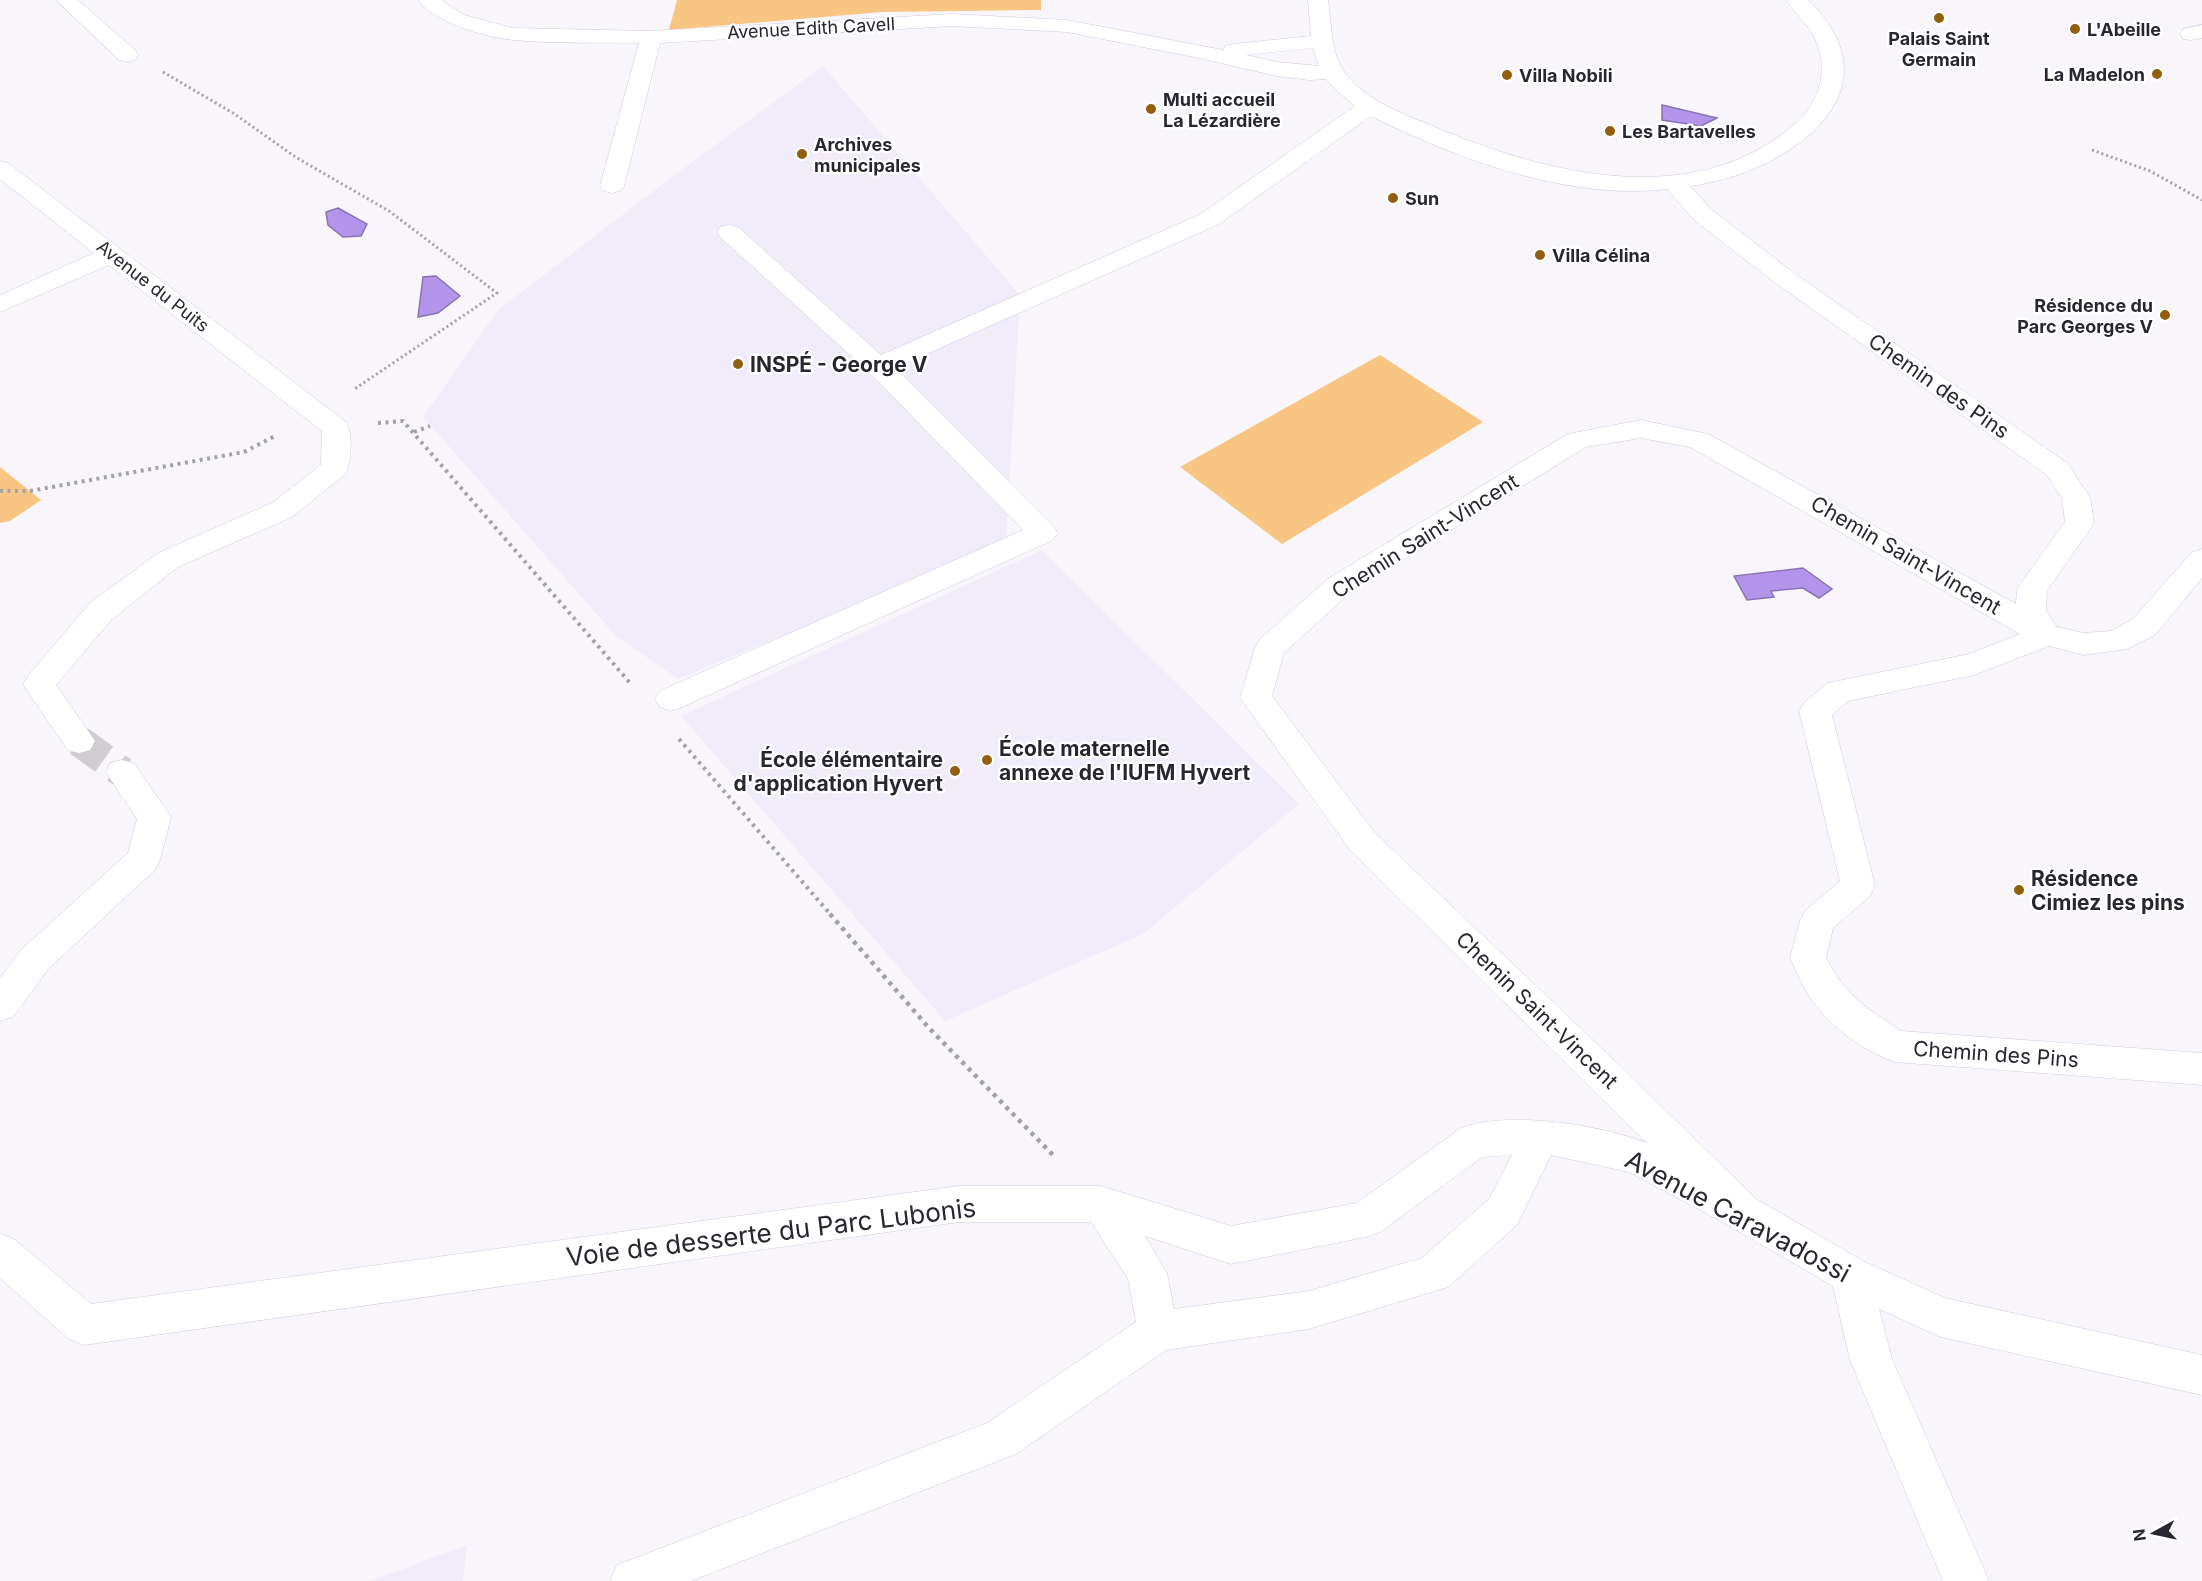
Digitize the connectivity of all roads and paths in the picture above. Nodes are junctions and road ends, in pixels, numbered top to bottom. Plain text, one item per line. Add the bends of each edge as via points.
1 (66, 0) edge
2 (428, 0) edge
3 (1318, 0) edge
4 (1796, 0) edge
5 (651, 37) junction
6 (1322, 41) junction
7 (1199, 51) junction
8 (126, 55) joint
9 (1332, 72) junction
10 (1370, 106) junction
11 (2092, 150) dead end
12 (0, 168) edge
13 (1673, 181) junction
14 (612, 186) dead end
15 (2202, 200) edge
16 (729, 232) dead end
17 (112, 254) junction
18 (0, 304) edge
19 (878, 366) junction
20 (320, 415) junction
21 (430, 426) dead end
22 (414, 432) junction
23 (0, 491) edge
24 (2202, 559) edge
25 (2047, 635) junction
26 (632, 685) dead end
27 (671, 699) dead end
28 (671, 730) dead end
29 (79, 741) tunnel mouth
30 (122, 772) tunnel mouth
31 (0, 1006) edge
32 (2202, 1069) edge
33 (1541, 1136) junction
34 (1101, 1204) junction
35 (1742, 1212) junction
36 (0, 1252) edge
37 (1851, 1275) junction
38 (1158, 1331) junction
39 (2202, 1375) edge
40 (633, 1581) edge
41 (1966, 1581) edge

1 - 8 street
2 - 5 street, Avenue Edith Cavell via 457,19 512,34
3 - 6 street
4 - 13 street via 1826,37 1834,60 1833,83 1824,105 1808,124 1771,154 1742,167
5 - 7 street, Avenue Edith Cavell via 952,20 1067,26
5 - 14 street
6 - 7 street, Avenue Edith Cavell
6 - 9 street
7 - 9 street, Avenue Edith Cavell via 1277,69
8 - 20 path via 157,68 233,113 297,158 389,211 497,293
9 - 10 street via 1349,92
10 - 13 street via 1466,149 1554,174 1637,184
10 - 19 street via 1210,219
11 - 15 path via 2150,171
12 - 17 street, Avenue du Puits
13 - 25 street, Chemin des Pins via 1703,214 1786,279 2057,469 2076,497 2080,523 2032,590 2031,612
16 - 19 street
17 - 18 street
17 - 20 street, Avenue du Puits
19 - 27 street via 1043,533
20 - 22 path via 404,421
20 - 23 path via 244,452 30,491
20 - 29 street via 335,468 282,510 168,560 100,612 39,684
21 - 22 path
22 - 26 path
24 - 25 street via 2144,627 2116,641 2084,644
25 - 32 street, Chemin des Pins via 1974,664 1839,691 1815,711 1858,886 1817,921 1808,958 1824,989 1848,1016 1895,1046
25 - 35 street, Chemin Saint-Vincent via 1698,440 1641,429 1578,440 1340,585 1270,648 1256,698 1363,842
28 - 34 path via 929,1028
30 - 31 street via 154,817 143,860 35,959
33 - 34 street, Voie de desserte du Parc Lubonis via 1476,1140 1366,1219 1231,1245
33 - 35 street, Avenue Caravadossi via 1636,1156
33 - 38 street via 1503,1212 1434,1274 1309,1310
34 - 36 street, Voie de desserte du Parc Lubonis via 959,1204 84,1325
34 - 38 street via 1147,1273
35 - 37 street, Avenue Caravadossi
37 - 39 street, Avenue Caravadossi via 1941,1317
37 - 41 street via 1871,1360
38 - 40 street via 1001,1439

